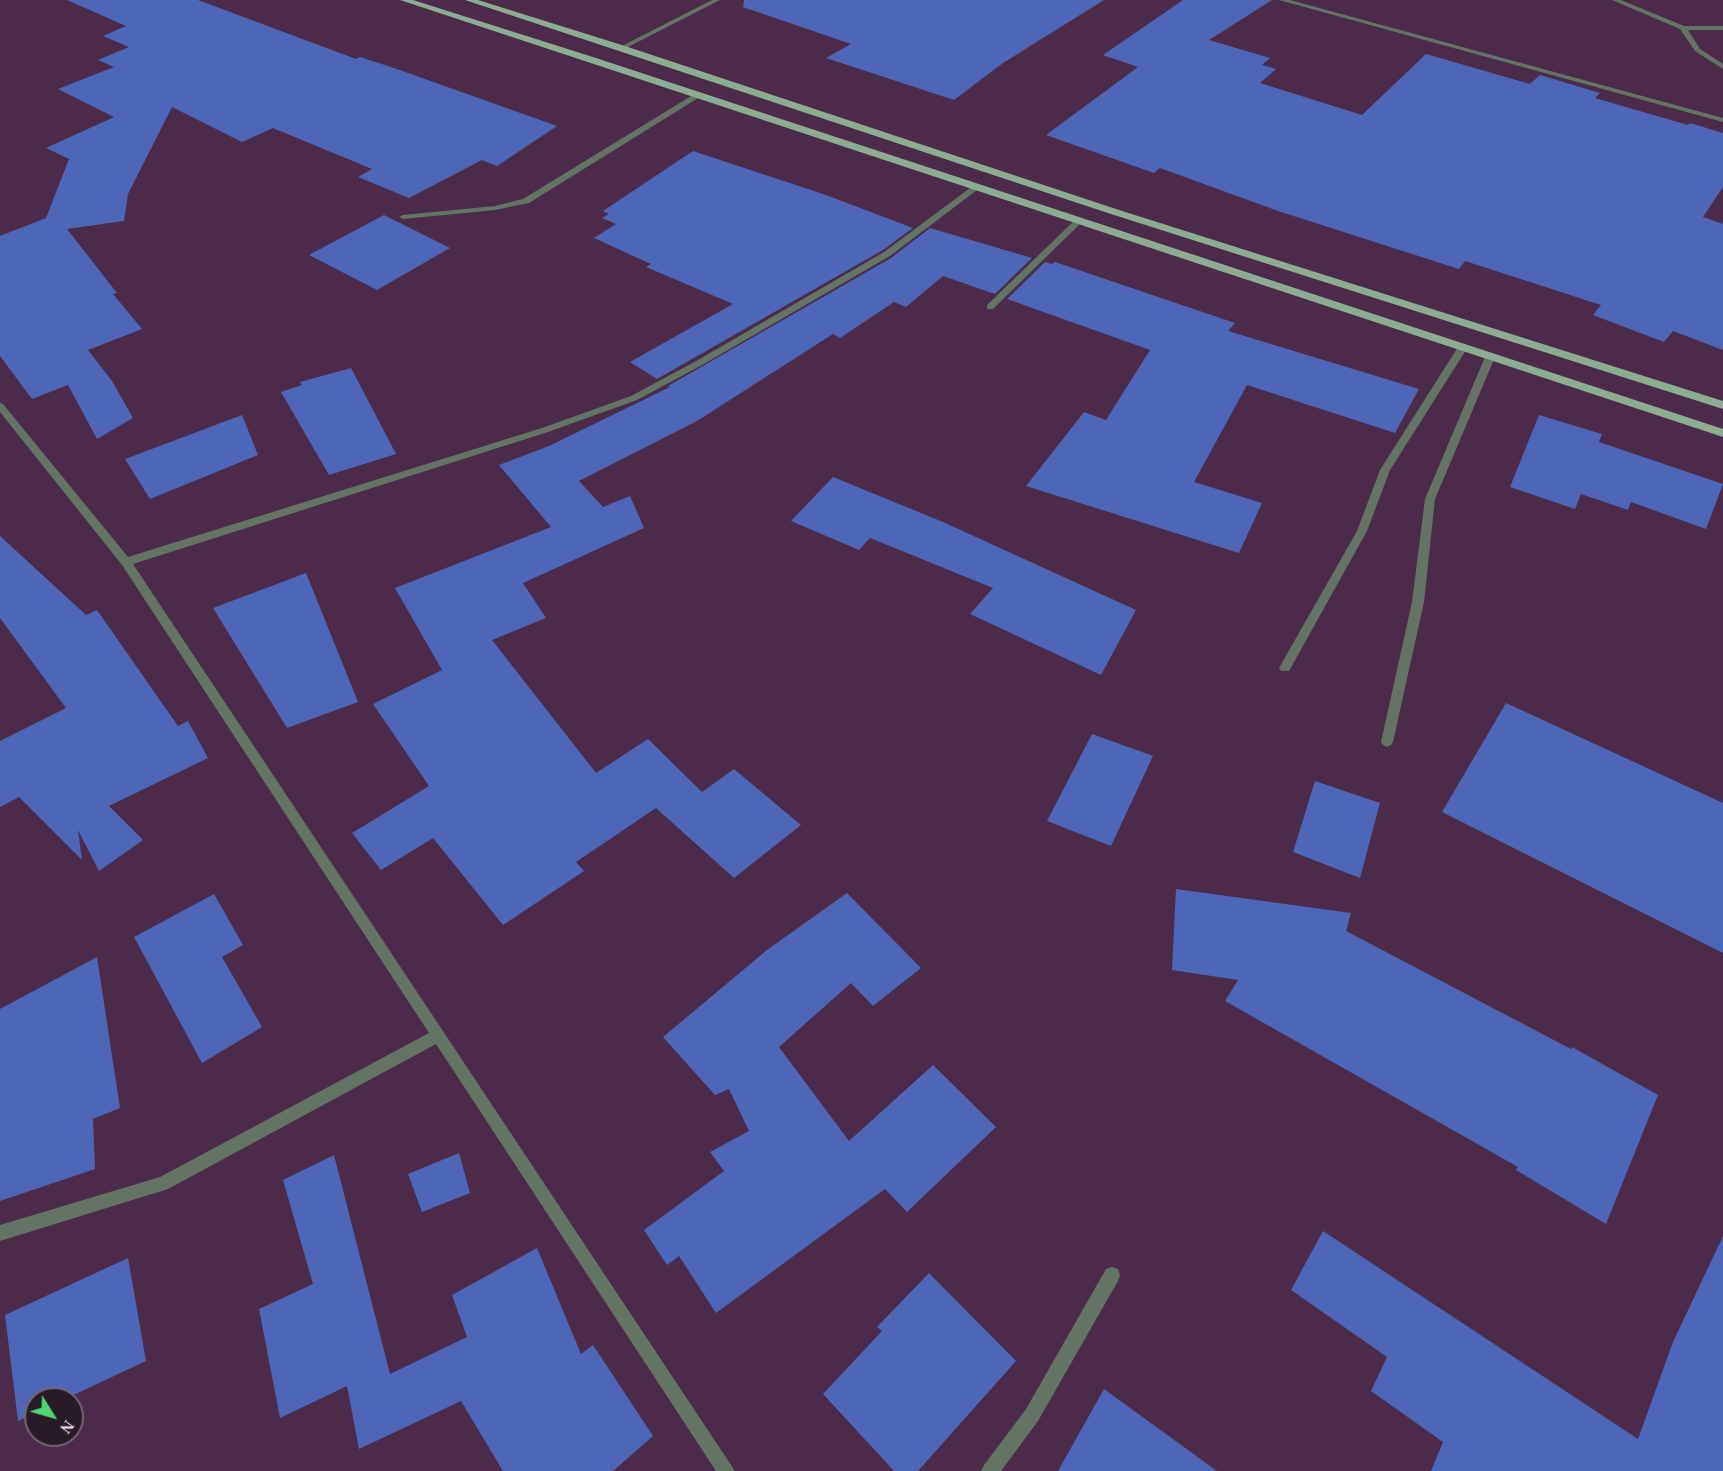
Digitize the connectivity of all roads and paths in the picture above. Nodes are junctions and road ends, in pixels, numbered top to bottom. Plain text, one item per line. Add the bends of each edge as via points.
1 (404, 0) edge
2 (469, 0) edge
3 (717, 0) edge
4 (1282, 0) edge
5 (1615, 0) edge
6 (1683, 28) junction
7 (1723, 28) edge
8 (622, 48) junction
9 (1723, 67) edge
10 (699, 95) junction
11 (1723, 120) edge
12 (977, 187) junction
13 (403, 217) dead end
14 (1079, 221) junction
15 (990, 307) dead end
16 (1463, 347) junction
17 (1491, 357) junction
18 (1723, 405) edge
19 (0, 406) edge
20 (1723, 433) edge
21 (126, 562) junction
22 (1285, 668) dead end
23 (1388, 742) dead end
24 (439, 1035) junction
25 (0, 1233) edge
26 (1112, 1275) dead end
27 (726, 1471) edge
28 (990, 1471) edge

1 - 10 main road
2 - 8 main road
3 - 8 street
4 - 11 street
5 - 6 street
6 - 7 street
6 - 9 street via 1697,50
8 - 18 main road via 1115,212
10 - 12 main road
10 - 13 street via 526,201
12 - 14 main road
12 - 21 street via 887,254 634,398 545,430
14 - 15 street
14 - 16 main road
16 - 17 main road
16 - 22 street via 1385,470 1362,531
17 - 20 main road
17 - 23 street via 1430,499 1418,602
19 - 21 street
21 - 24 street
24 - 25 street via 163,1184
24 - 27 street
26 - 28 street via 1032,1415

